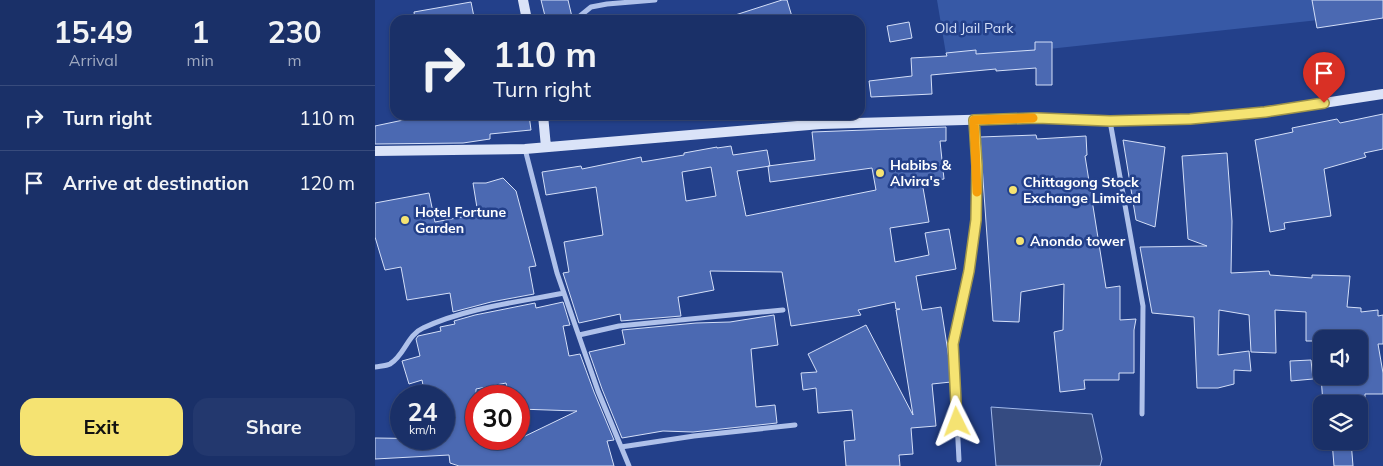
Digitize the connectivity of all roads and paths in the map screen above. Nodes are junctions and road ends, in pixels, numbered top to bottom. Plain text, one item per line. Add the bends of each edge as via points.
1 (523, 0) edge
2 (655, 0) edge
3 (526, 15) edge
4 (581, 15) edge
5 (1383, 94) edge
6 (543, 120) edge
7 (974, 120) junction
8 (1110, 121) junction
9 (546, 147) junction
10 (525, 149) junction
11 (375, 151) edge
12 (564, 293) junction
13 (783, 310) dead end
14 (579, 335) junction
15 (375, 367) edge
16 (1142, 414) dead end
17 (795, 426) dead end
18 (621, 447) junction
19 (959, 460) dead end
20 (629, 466) edge

1 - 3 main road
2 - 4 street via 591,7
5 - 8 main road via 1265,112 1190,119
6 - 9 main road
7 - 8 main road
7 - 9 main road via 821,124
7 - 19 street via 976,220 953,344
8 - 16 street via 1143,306
9 - 10 main road
10 - 11 main road
10 - 12 street
12 - 14 street
12 - 15 street via 461,314 423,328 414,333 389,365
13 - 14 street via 619,326
14 - 18 street
17 - 18 street
18 - 20 street

